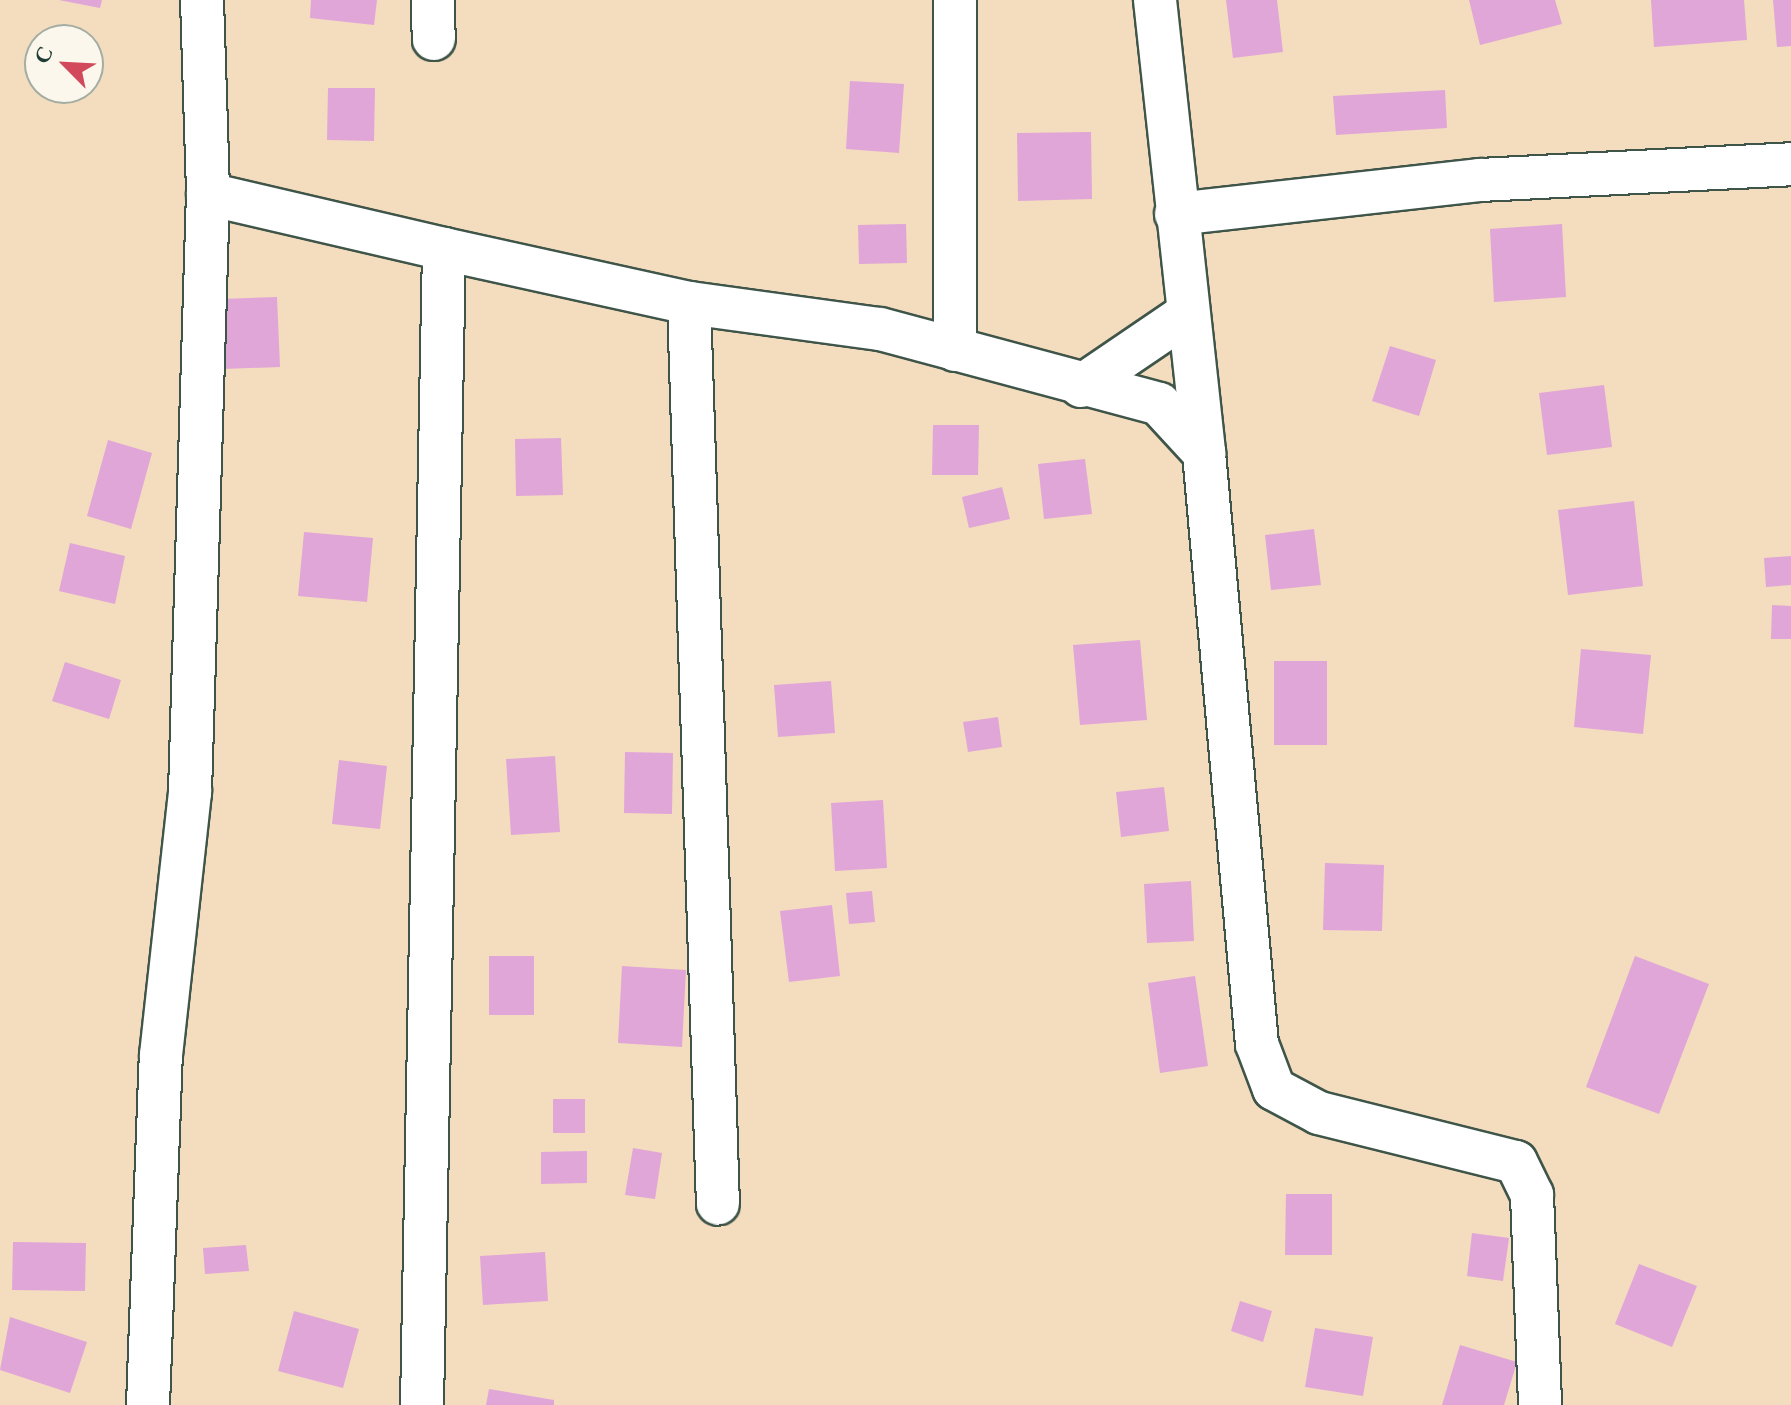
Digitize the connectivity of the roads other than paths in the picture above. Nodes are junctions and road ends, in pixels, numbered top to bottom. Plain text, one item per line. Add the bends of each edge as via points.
1 (202, 0) edge
2 (955, 0) edge
3 (1155, 0) edge
4 (1791, 164) edge
5 (208, 194) junction
6 (1176, 214) junction
7 (444, 249) junction
8 (689, 303) junction
9 (1187, 314) junction
10 (955, 350) junction
11 (1081, 386) junction
12 (1204, 453) junction
13 (718, 1204) dead end
14 (148, 1405) edge
15 (422, 1405) edge
16 (1540, 1405) edge

1 - 5 street
2 - 10 street
3 - 6 street
4 - 6 street via 1480,180
5 - 7 street
5 - 14 street via 190,792 161,1055
6 - 9 street
7 - 8 street
7 - 15 street
8 - 10 street via 880,329
8 - 13 street
9 - 11 street
9 - 12 street
10 - 11 street
11 - 12 street via 1159,404
12 - 16 street via 1257,1044 1274,1089 1319,1113 1516,1162 1532,1195

